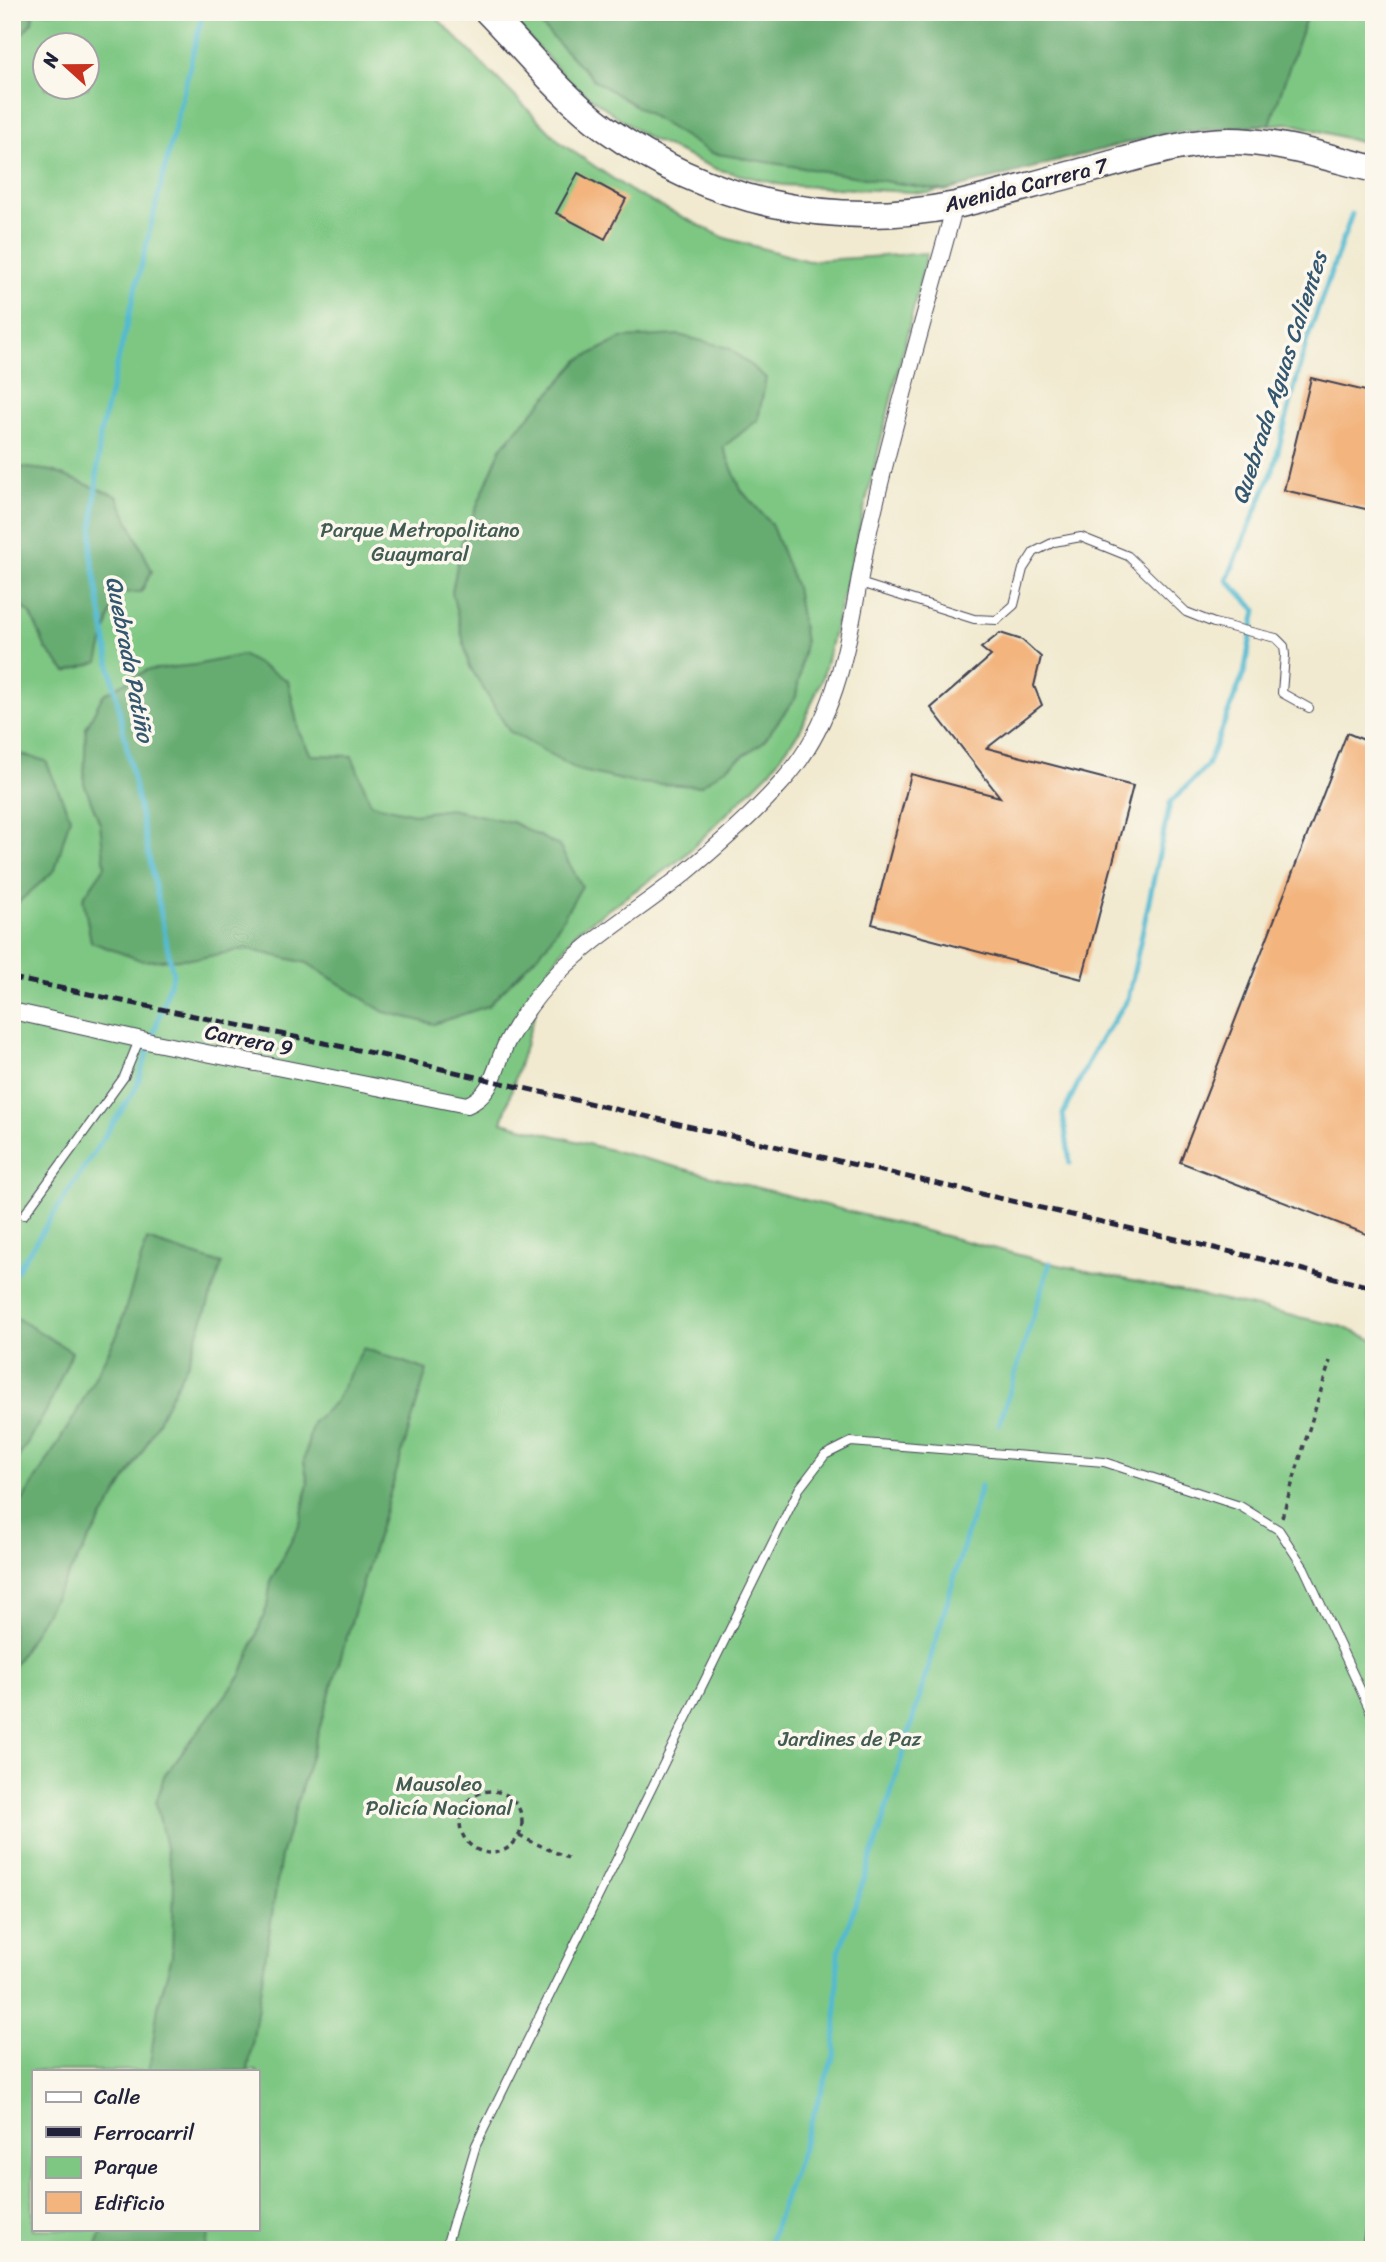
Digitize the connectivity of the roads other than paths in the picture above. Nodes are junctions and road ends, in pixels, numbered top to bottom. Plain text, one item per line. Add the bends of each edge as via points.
1 (488, 12) edge
2 (1374, 169) edge
3 (955, 205) junction
4 (860, 583) junction
5 (1309, 708) dead end
6 (12, 1011) edge
7 (139, 1040) junction
8 (24, 1215) dead end
9 (1374, 1719) edge
10 (1374, 2193) edge
11 (445, 2250) edge
12 (1366, 2250) edge

1 - 3 main road, Avenida Carrera 7 via 561,90 603,127 656,161 715,187 773,206 814,213 870,214
2 - 3 main road, Avenida Carrera 7 via 1265,143 1226,141 1184,146
3 - 4 street via 870,526
4 - 5 lane via 974,619 997,620 1014,605 1023,569 1034,552 1080,537 1128,556 1186,612 1276,638 1285,654 1282,693
4 - 7 street, Carrera 9 via 843,669 817,735 784,780 685,873 587,944 539,992 507,1042 492,1083 477,1101 467,1105
6 - 7 street, Carrera 9
7 - 8 lane via 124,1077
9 - 11 lane via 1304,1568 1279,1530 1240,1506 1104,1462 851,1442 825,1455 793,1502 482,2133
10 - 12 lane

